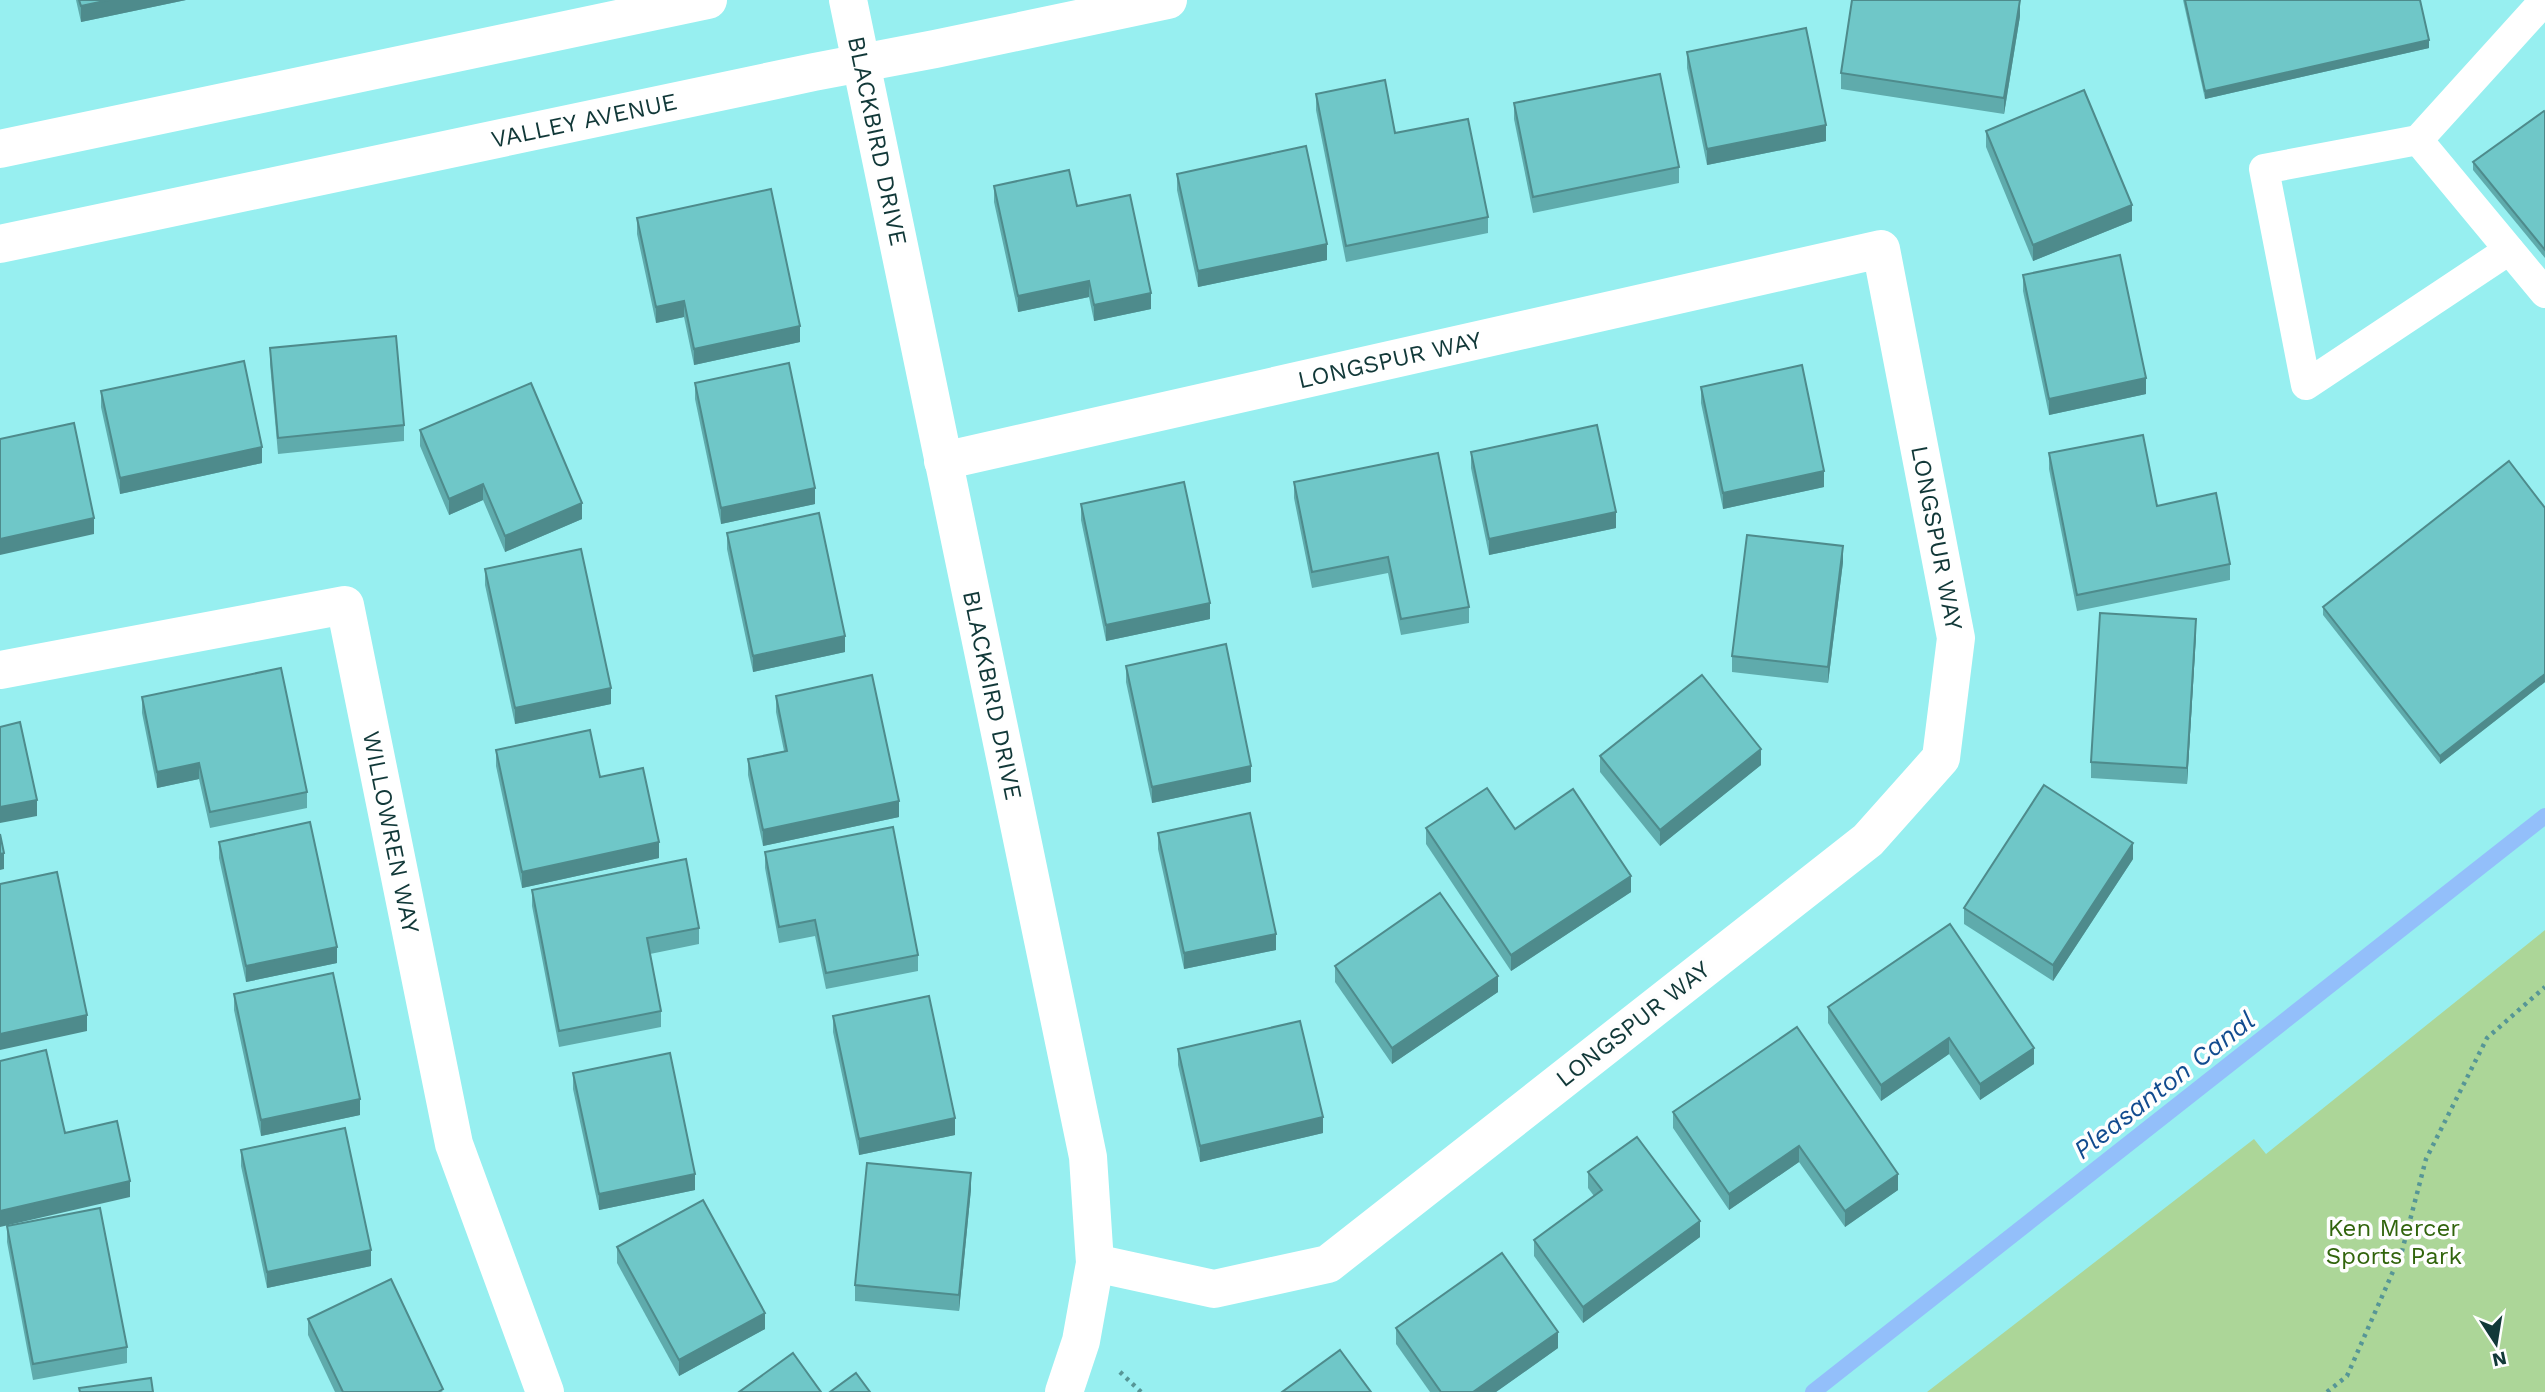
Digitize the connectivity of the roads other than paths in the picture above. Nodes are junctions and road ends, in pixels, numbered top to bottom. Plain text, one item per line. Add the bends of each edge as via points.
1 (708, 0) edge
2 (848, 0) edge
3 (1168, 0) edge
4 (2543, 2) edge
5 (862, 63) junction
6 (2418, 140) junction
7 (0, 149) edge
8 (0, 244) edge
9 (2509, 250) junction
10 (2545, 293) edge
11 (943, 461) junction
12 (0, 670) edge
13 (1095, 1264) junction
14 (545, 1392) edge
15 (1064, 1392) edge

1 - 7 street
2 - 5 street, BLACKBIRD DRIVE
3 - 5 street, VALLEY AVENUE
4 - 6 lane
5 - 8 street, VALLEY AVENUE
5 - 11 street, BLACKBIRD DRIVE
6 - 9 lane
6 - 9 lane via 2264,169 2306,384
9 - 10 lane
11 - 13 street, BLACKBIRD DRIVE via 1088,1157
11 - 13 street, LONGSPUR WAY via 1881,249 1956,638 1941,758 1868,840 1328,1264 1214,1289
12 - 14 street, WILLOWREN WAY via 345,605 454,1144
13 - 15 street, BLACKBIRD DRIVE via 1081,1341

